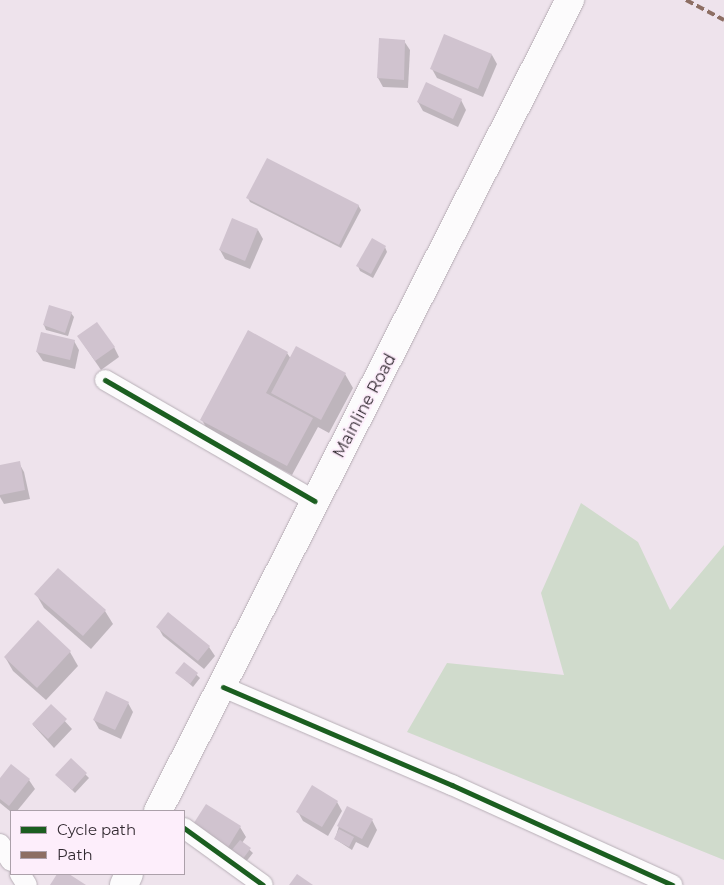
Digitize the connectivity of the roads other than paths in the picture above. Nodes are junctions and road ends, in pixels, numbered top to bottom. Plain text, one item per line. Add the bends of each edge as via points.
1 (570, 0) edge
2 (105, 380) dead end
3 (315, 501) junction
4 (223, 687) junction
5 (160, 810) edge
6 (185, 829) edge
7 (0, 844) edge
8 (10, 859) edge
9 (264, 885) edge
10 (672, 885) edge

1 - 3 main road, Mainline Road via 438,266
2 - 3 street
3 - 4 main road, Mainline Road
4 - 5 main road, Mainline Road
4 - 10 street via 452,785
6 - 9 street
7 - 8 street

